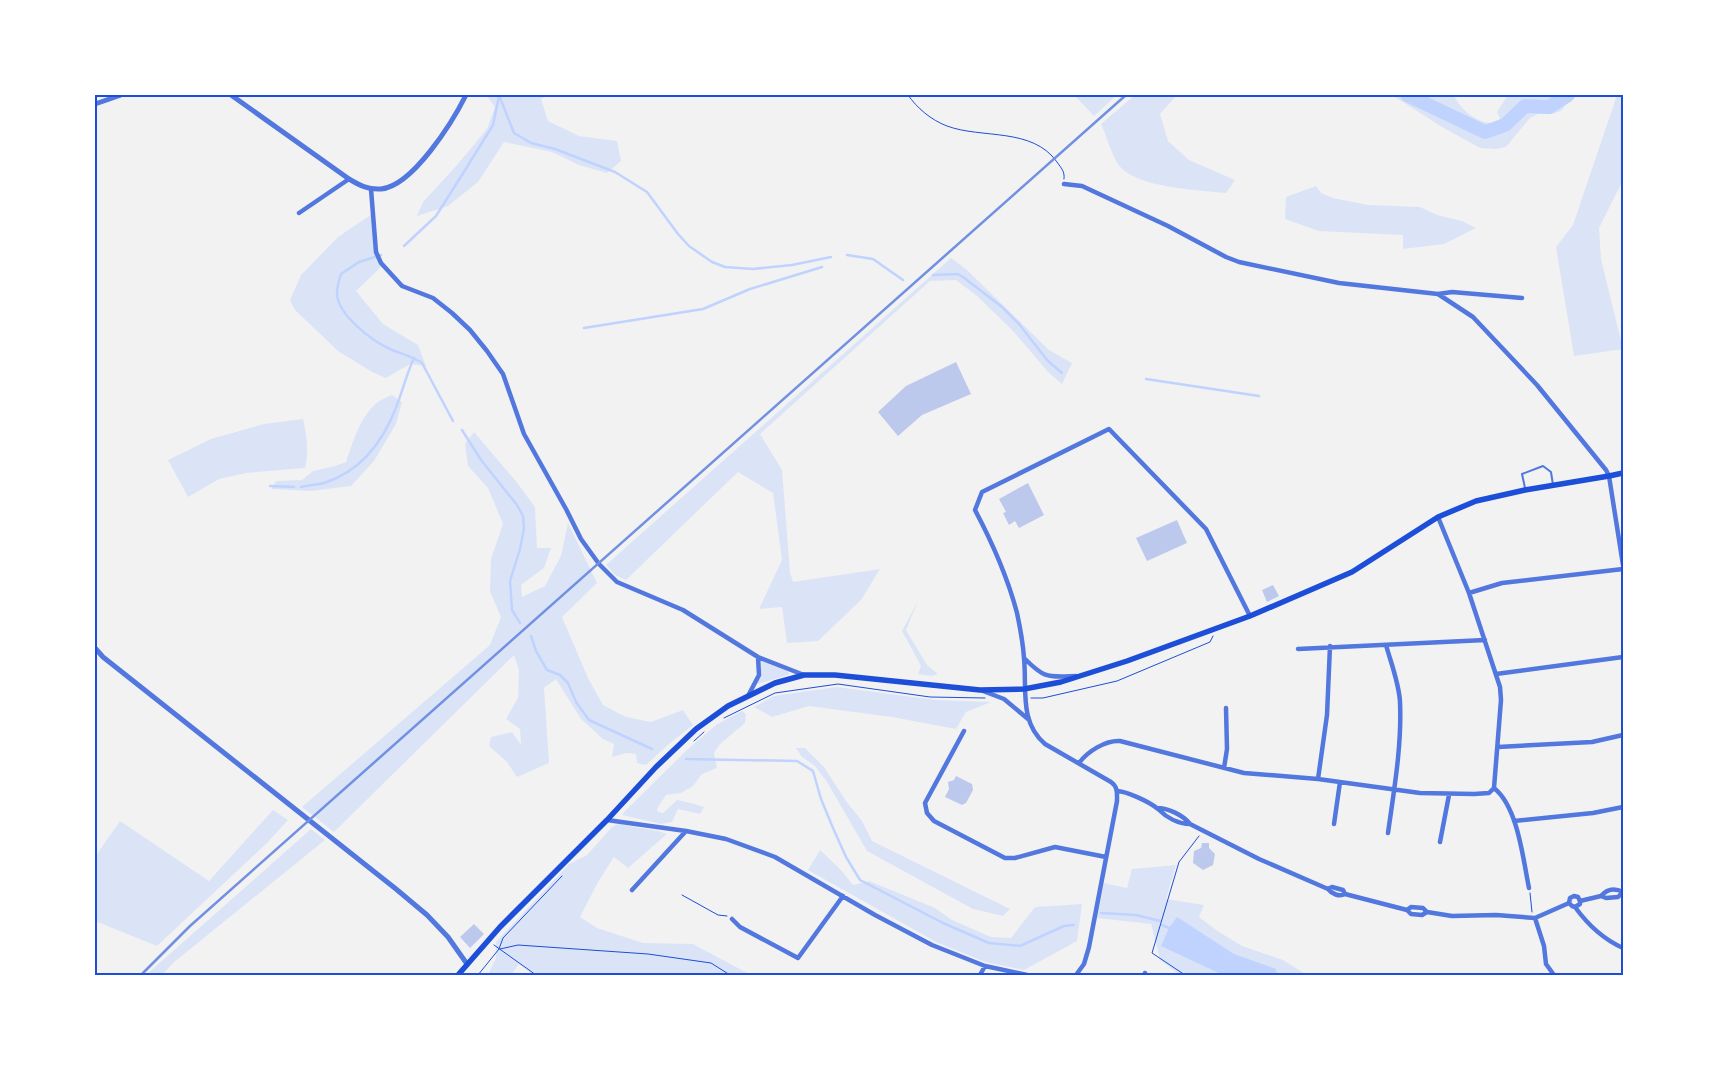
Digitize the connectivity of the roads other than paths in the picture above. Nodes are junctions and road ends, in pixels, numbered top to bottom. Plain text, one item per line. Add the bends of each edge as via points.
1 (121, 95) edge
2 (231, 95) edge
3 (466, 95) edge
4 (95, 104) edge
5 (348, 179) junction
6 (1064, 184) road end
7 (371, 189) junction
8 (299, 213) dead end
9 (1438, 294) junction
10 (1522, 298) dead end
11 (1623, 472) edge
12 (1609, 476) junction
13 (1553, 485) junction
14 (1525, 490) junction
15 (1438, 518) junction
16 (1623, 565) edge
17 (1623, 569) edge
18 (1469, 593) junction
19 (1250, 616) junction
20 (1485, 640) junction
21 (1386, 645) junction
22 (1330, 646) junction
23 (95, 648) edge
24 (1298, 648) dead end
25 (758, 657) junction
26 (1024, 658) junction
27 (1623, 658) edge
28 (1496, 674) junction
29 (804, 675) junction
30 (1086, 675) junction
31 (1024, 688) junction
32 (980, 690) junction
33 (748, 696) junction
34 (1226, 708) dead end
35 (1028, 719) junction
36 (964, 731) dead end
37 (1623, 735) edge
38 (1498, 747) junction
39 (1079, 763) junction
40 (1224, 768) junction
41 (1318, 779) junction
42 (1340, 782) junction
43 (1494, 788) junction
44 (1394, 790) junction
45 (1117, 791) junction
46 (1449, 795) junction
47 (1623, 807) edge
48 (606, 820) junction
49 (1514, 821) junction
50 (1334, 824) dead end
51 (686, 831) junction
52 (1388, 833) dead end
53 (1440, 842) dead end
54 (1106, 857) junction
55 (1529, 888) road end
56 (632, 890) dead end
57 (1623, 892) edge
58 (843, 896) junction
59 (1601, 896) junction
60 (1580, 901) junction
61 (1569, 903) junction
62 (1575, 907) junction
63 (1535, 918) junction
64 (732, 919) road end
65 (1623, 948) edge
66 (468, 964) junction
67 (985, 966) junction
68 (458, 975) edge
69 (980, 975) edge
70 (1027, 975) edge
71 (1076, 975) edge
72 (1554, 975) edge

1 - 4 street
2 - 5 street
3 - 7 street via 449,126 411,172 384,189
5 - 7 street
5 - 8 street
6 - 9 street via 1082,186 1239,262 1339,283
7 - 25 street via 376,252 381,263 402,286 433,298 452,313 488,351 503,374 524,434 593,557 622,585 683,610
9 - 10 street via 1452,292
9 - 12 street via 1473,317 1527,374
11 - 12 main road
12 - 13 main road
12 - 16 street
13 - 14 main road
13 - 14 lane via 1552,472 1543,466 1522,474
14 - 15 main road via 1476,501
15 - 18 street
15 - 19 main road via 1352,572
17 - 18 street via 1502,583
18 - 20 street
19 - 26 street via 1206,528 1109,429 982,492 978,499 975,510 1000,560 1017,614
19 - 30 main road
20 - 21 street
20 - 28 street
21 - 22 street
21 - 44 street via 1400,700
22 - 24 street
22 - 41 street via 1327,715
23 - 66 street via 175,716 427,915
25 - 29 street
25 - 33 street via 759,675
26 - 30 street via 1049,677
26 - 31 street
27 - 28 street
28 - 38 street via 1501,700
29 - 32 main road via 836,675
29 - 33 main road via 775,683
30 - 31 main road
31 - 32 main road
31 - 35 street
32 - 35 street via 1004,699
33 - 48 main road via 696,728
34 - 40 street
35 - 39 street via 1037,737
36 - 54 street via 924,803 934,821 1006,858 1055,847
37 - 38 street via 1592,742
38 - 43 street
39 - 40 street via 1112,740
39 - 45 street via 1114,784
40 - 41 street via 1244,773
41 - 42 street
42 - 44 street
42 - 50 street
43 - 46 street via 1489,793
43 - 49 street via 1504,798
44 - 46 street
44 - 52 street
45 - 54 street via 1118,801
45 - 63 street via 1125,792 1182,824 1190,824 1331,893 1407,910 1411,914 1427,912 1452,916
46 - 53 street
47 - 49 street
48 - 51 street
48 - 66 main road via 488,939
49 - 55 street
51 - 56 street
51 - 58 street via 726,839 775,857
54 - 71 street via 1084,964
57 - 59 street via 1618,897
57 - 59 street via 1617,889 1605,891
58 - 64 street via 798,958 740,927
58 - 67 street via 932,945
59 - 60 street
60 - 61 street via 1574,896
60 - 62 street
61 - 62 street
61 - 63 street
62 - 65 street via 1587,923
63 - 72 street via 1546,964
66 - 68 main road
67 - 69 street
67 - 70 street

